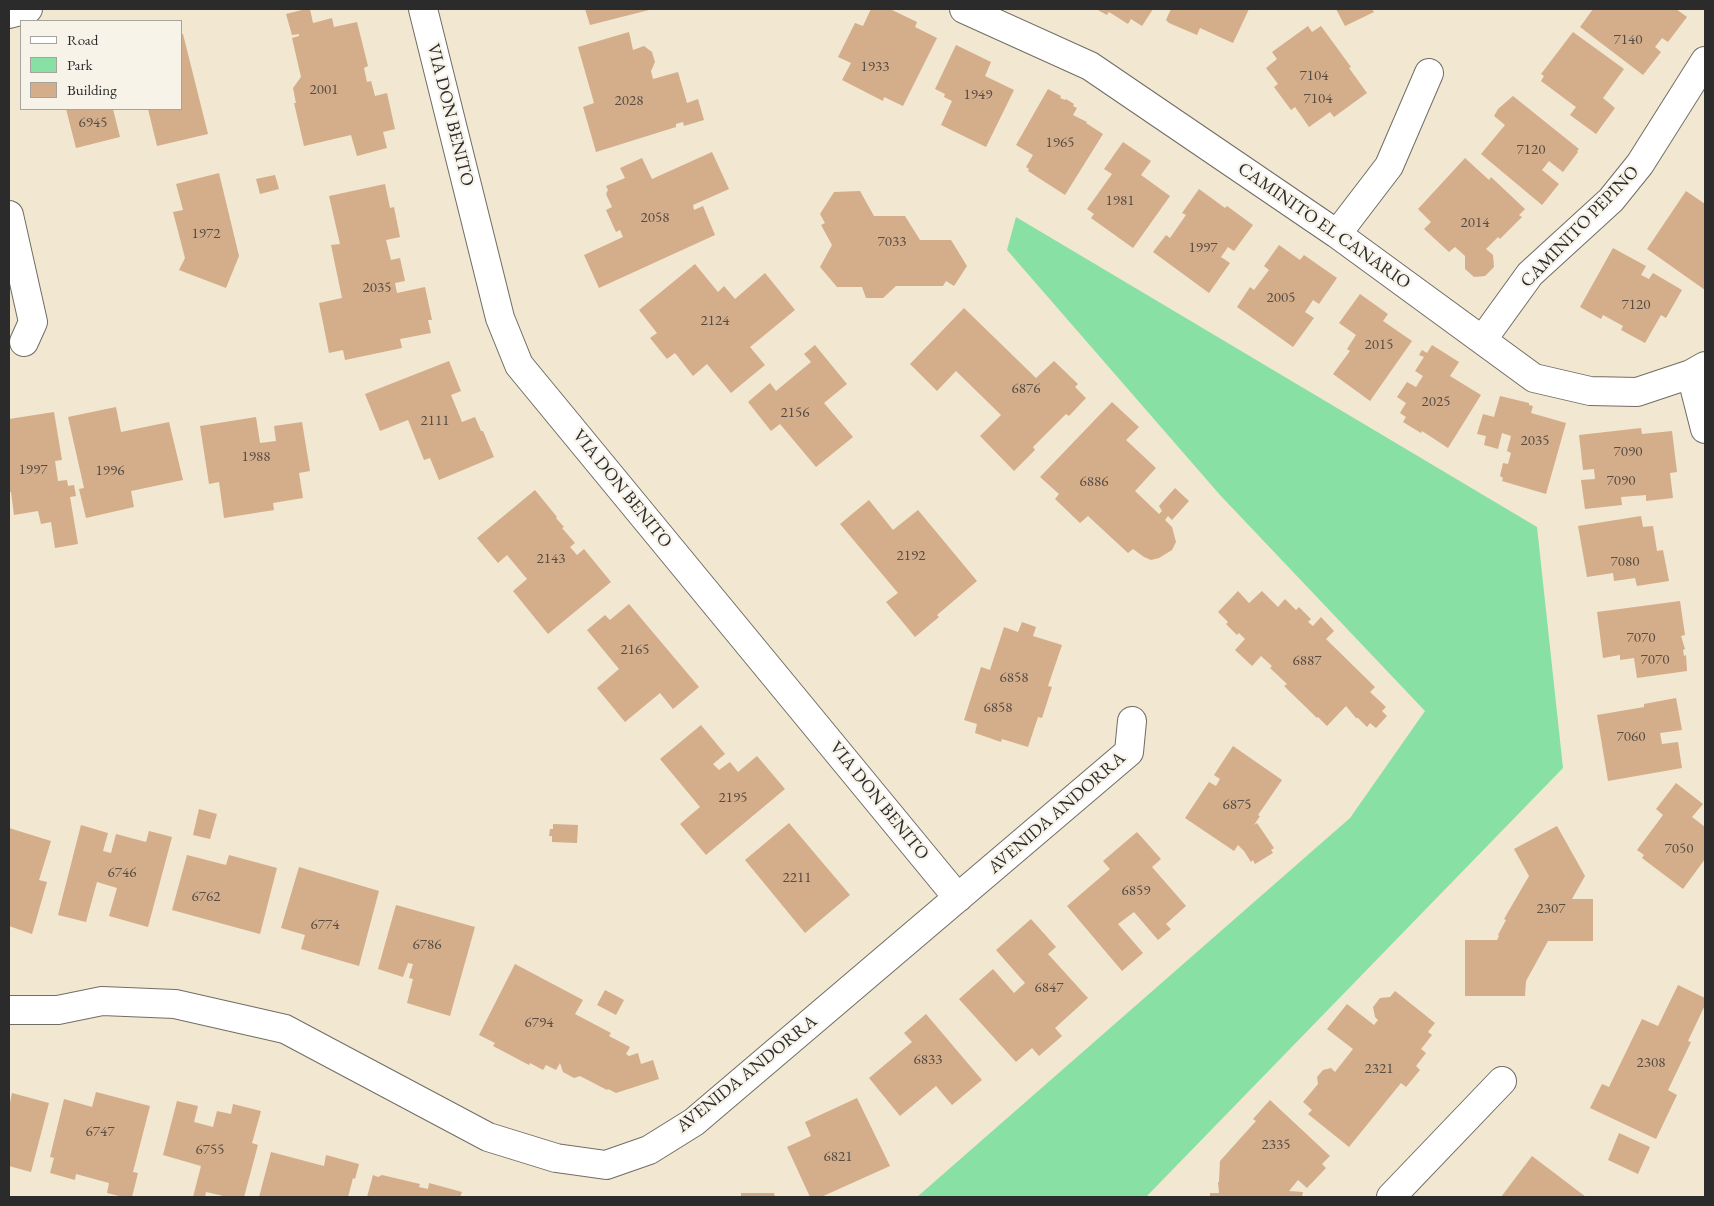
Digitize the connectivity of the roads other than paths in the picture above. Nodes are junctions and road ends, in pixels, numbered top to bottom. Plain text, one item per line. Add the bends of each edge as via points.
1 (28, 9) edge
2 (424, 9) edge
3 (964, 9) edge
4 (9, 14) edge
5 (1705, 62) edge
6 (1428, 73) dead end
7 (9, 216) edge
8 (1338, 234) junction
9 (1483, 339) junction
10 (24, 342) dead end
11 (1698, 370) edge
12 (1705, 429) edge
13 (1132, 721) dead end
14 (958, 898) junction
15 (9, 1010) edge
16 (1502, 1081) dead end
17 (1391, 1197) edge

1 - 4 street
2 - 14 street, VIA DON BENITO via 500,318 519,365
3 - 8 street, CAMINITO EL CANARIO via 1090,66
5 - 9 street, CAMINITO PEPINO via 1640,164 1611,200 1530,274
6 - 8 street via 1389,166
7 - 10 street via 33,322
8 - 9 street, CAMINITO EL CANARIO
9 - 11 street, CAMINITO EL CANARIO via 1534,378 1590,391 1637,392
11 - 12 street
13 - 14 street, AVENIDA ANDORRA via 1130,752
14 - 15 street, AVENIDA ANDORRA via 694,1122 648,1150 606,1165 556,1158 488,1137 286,1030 176,1004 102,1001 58,1010
16 - 17 street

